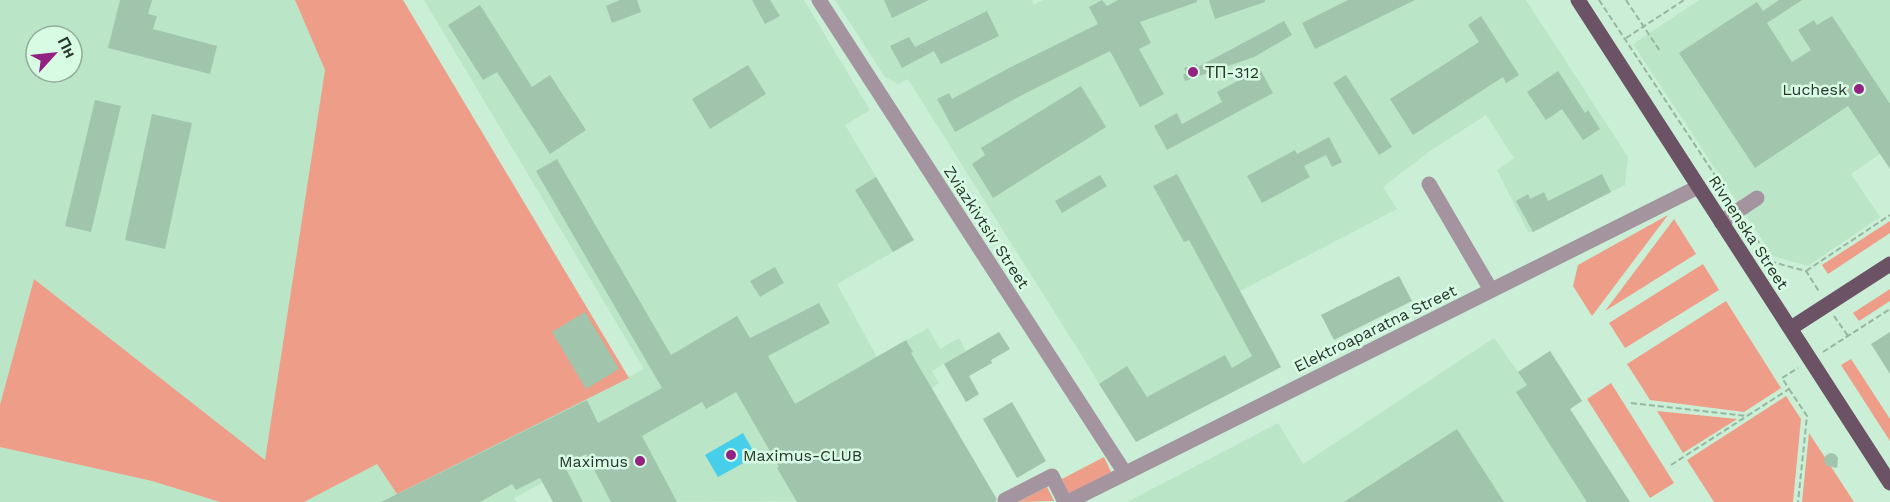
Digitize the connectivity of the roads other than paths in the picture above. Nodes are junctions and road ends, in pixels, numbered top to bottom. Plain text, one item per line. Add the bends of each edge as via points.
1 (819, 0) edge
2 (1578, 0) edge
3 (1429, 184) dead end
4 (1698, 187) junction
5 (1757, 198) dead end
6 (1721, 222) junction
7 (1890, 264) edge
8 (1491, 290) junction
9 (1791, 328) junction
10 (1125, 473) junction
11 (1890, 483) edge
12 (1005, 500) dead end
13 (1066, 502) edge

1 - 10 street, Zviazkivtsiv Street
2 - 4 main road, Rivnenska Street
3 - 8 street
4 - 6 main road, Rivnenska Street
4 - 8 street, Elektroaparatna Street
5 - 6 street
6 - 9 main road, Rivnenska Street
7 - 9 main road
8 - 10 street, Elektroaparatna Street
9 - 11 main road, Rivnenska Street
10 - 13 street, Elektroaparatna Street
12 - 13 street via 1052,476

